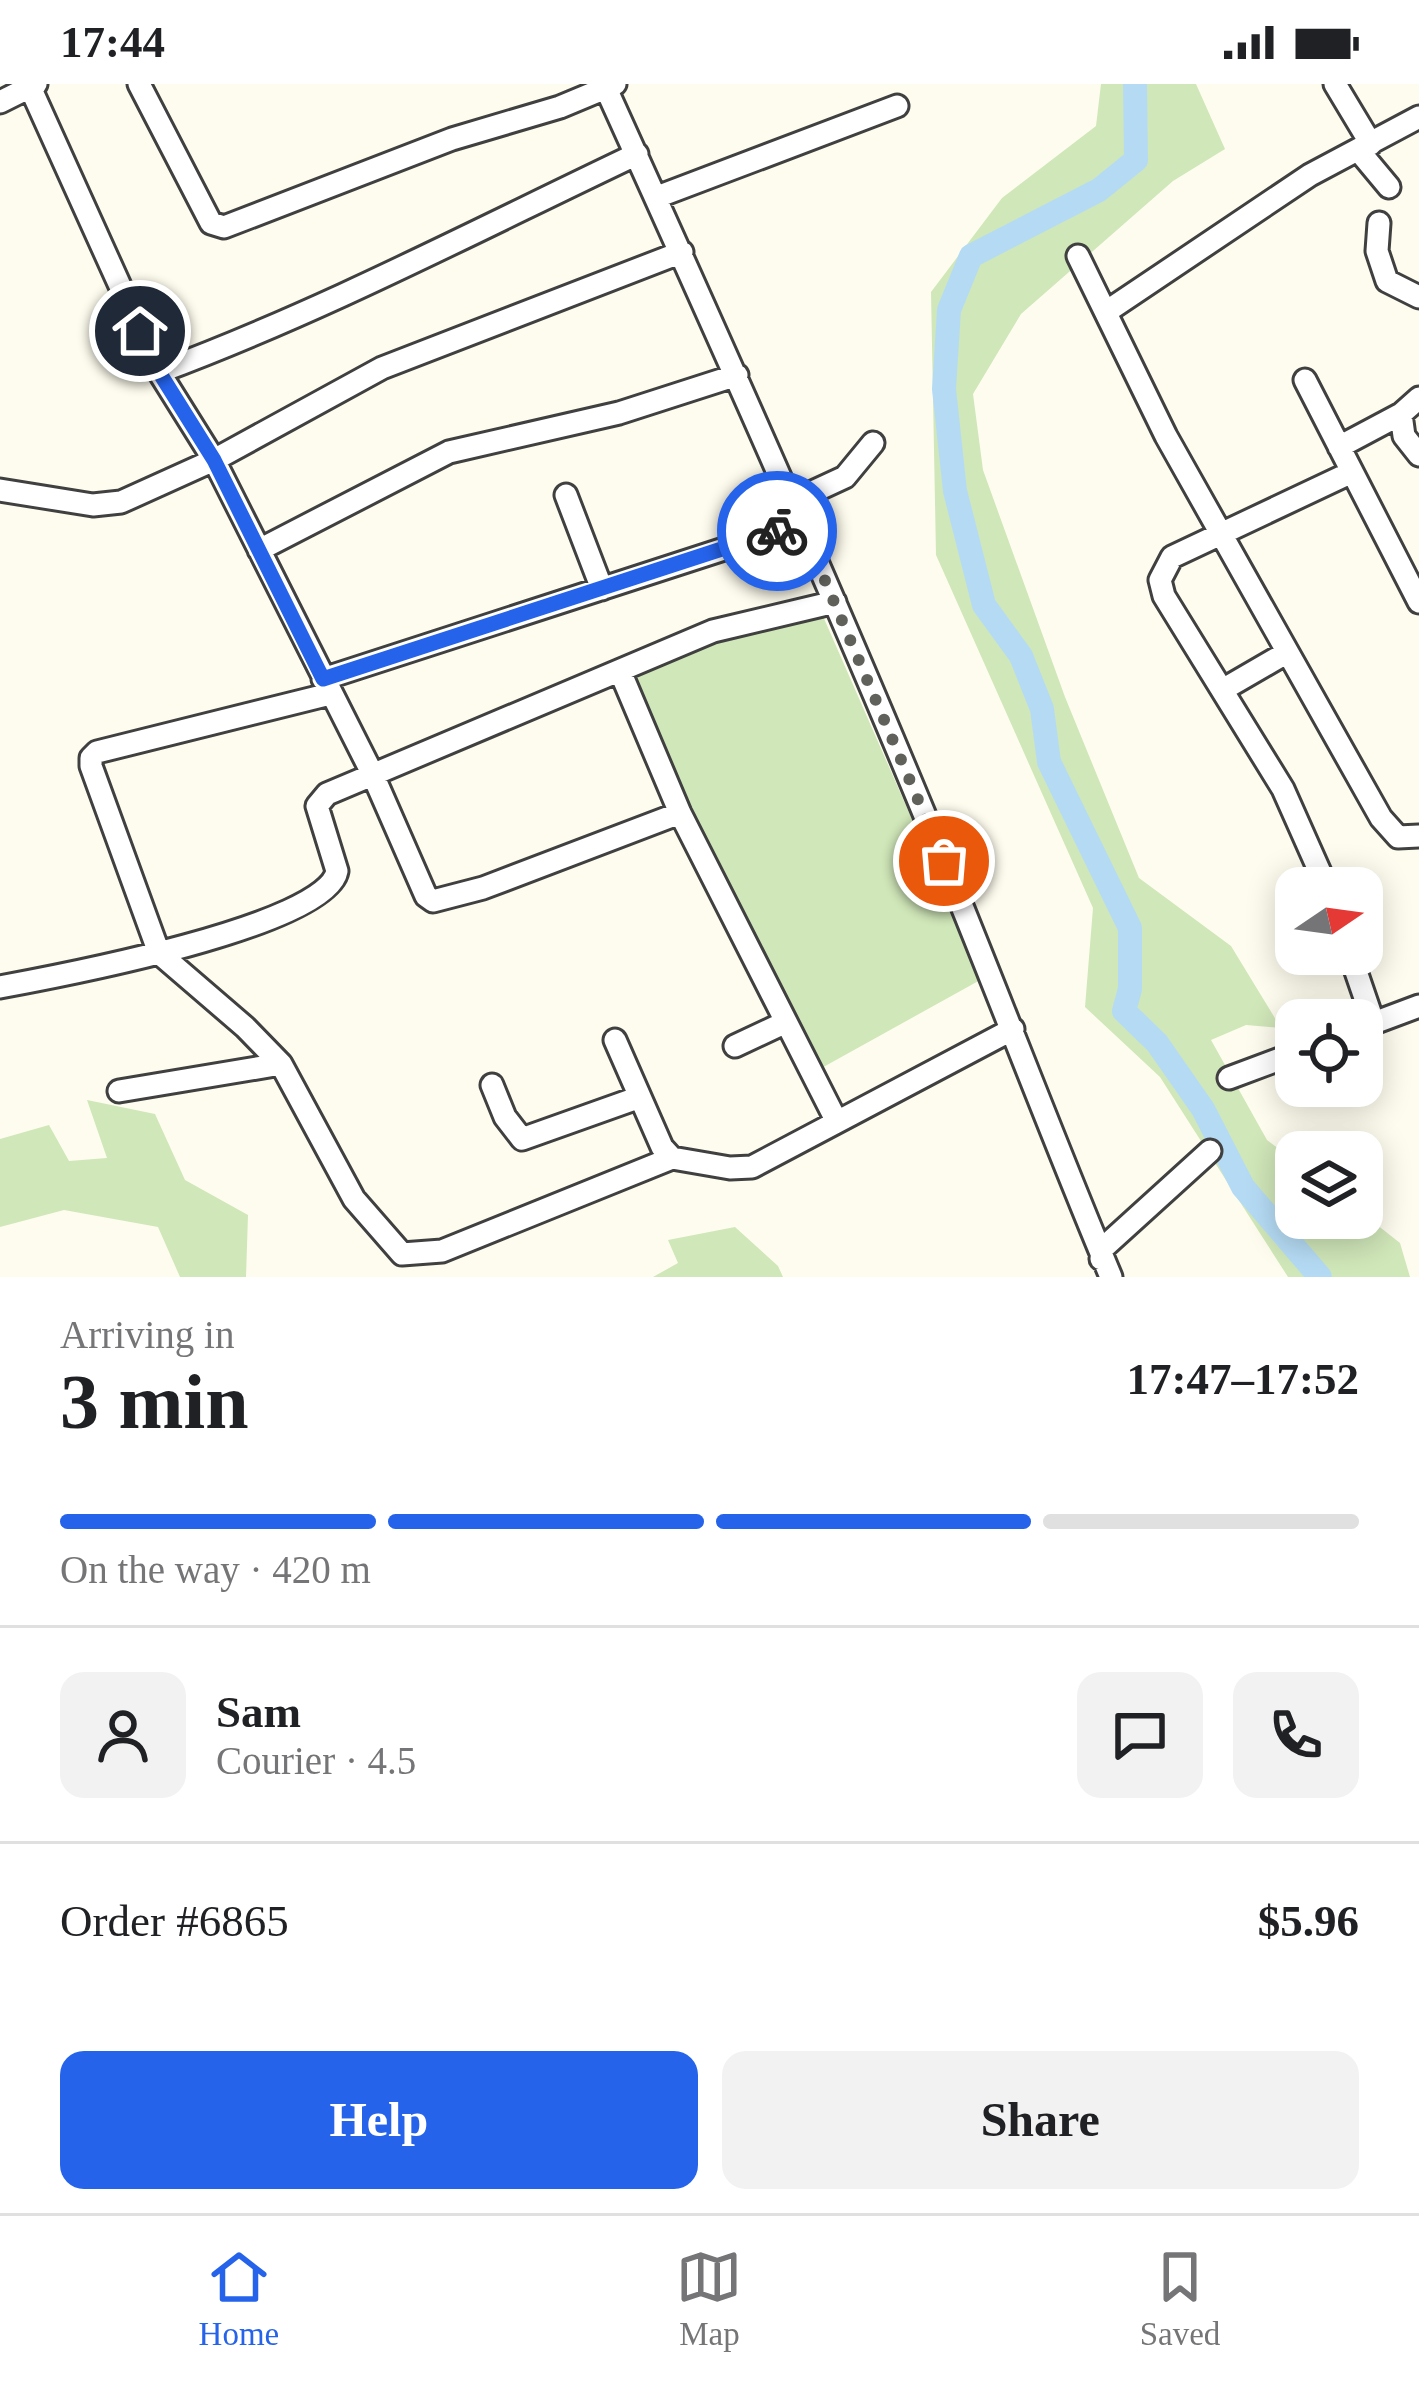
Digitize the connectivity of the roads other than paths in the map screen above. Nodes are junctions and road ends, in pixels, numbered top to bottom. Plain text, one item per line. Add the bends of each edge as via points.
1 (139, 84) edge
2 (1335, 84) edge
3 (33, 85) edge
4 (608, 86) edge
5 (0, 102) edge
6 (897, 106) dead end
7 (1419, 117) edge
8 (1365, 148) junction
9 (638, 154) junction
10 (1390, 187) dead end
11 (657, 197) junction
12 (1379, 223) dead end
13 (682, 252) junction
14 (1078, 256) dead end
15 (1419, 298) edge
16 (1106, 312) junction
17 (159, 372) junction
18 (737, 375) junction
19 (1305, 380) dead end
20 (1419, 398) edge
21 (1401, 414) junction
22 (873, 443) dead end
23 (1339, 447) junction
24 (1419, 455) edge
25 (214, 460) junction
26 (1352, 472) junction
27 (0, 490) edge
28 (566, 495) dead end
29 (791, 502) junction
30 (801, 524) junction
31 (1220, 535) junction
32 (260, 550) junction
33 (602, 589) junction
34 (835, 602) junction
35 (1419, 602) edge
36 (1286, 653) junction
37 (620, 671) junction
38 (327, 686) junction
39 (1224, 689) junction
40 (373, 775) junction
41 (680, 813) junction
42 (1419, 836) edge
43 (1318, 867) edge
44 (158, 953) junction
45 (0, 988) edge
46 (1419, 1006) edge
47 (1383, 1020) edge
48 (784, 1023) junction
49 (1013, 1029) junction
50 (615, 1040) dead end
51 (735, 1046) dead end
52 (1275, 1061) edge
53 (281, 1064) junction
54 (1229, 1078) dead end
55 (492, 1085) dead end
56 (119, 1091) dead end
57 (640, 1097) junction
58 (837, 1122) junction
59 (1210, 1151) dead end
60 (672, 1158) junction
61 (1102, 1250) junction
62 (1100, 1277) edge
63 (1112, 1277) edge

1 - 4 street via 211,223 224,227
2 - 8 street
3 - 5 street
3 - 17 street
4 - 9 street
6 - 11 street
7 - 8 street
8 - 10 street
8 - 16 street
9 - 11 street
9 - 17 street via 330,302
11 - 13 street
12 - 15 street via 1387,281
13 - 18 street
13 - 25 street via 382,368
14 - 16 street
16 - 31 street
17 - 25 street
18 - 29 street
18 - 32 street via 619,413 449,452
19 - 23 street
20 - 21 street
21 - 23 street
21 - 24 street via 1404,436
22 - 29 street via 844,477
23 - 26 street
25 - 27 street via 122,502
25 - 32 street
26 - 31 street
26 - 35 street
28 - 33 street
29 - 30 street
30 - 33 street
30 - 34 street
31 - 36 street
31 - 39 street via 1172,557 1160,580
32 - 38 street
33 - 38 street
34 - 37 street via 713,631
34 - 49 street
36 - 39 street
36 - 42 street via 1389,830
37 - 40 street
37 - 41 street
38 - 40 street
38 - 44 street via 91,758
39 - 43 street
40 - 41 street via 433,902
40 - 44 street via 317,806 337,871 326,890 222,936
41 - 48 street
44 - 45 street
44 - 53 street
46 - 47 street
48 - 51 street
48 - 58 street
49 - 58 street
49 - 61 street
50 - 57 street
52 - 54 street
53 - 56 street
53 - 60 street via 354,1199 402,1254 442,1251
55 - 57 street via 521,1139
57 - 60 street
58 - 60 street via 752,1167
59 - 61 street
61 - 62 street
61 - 63 street

